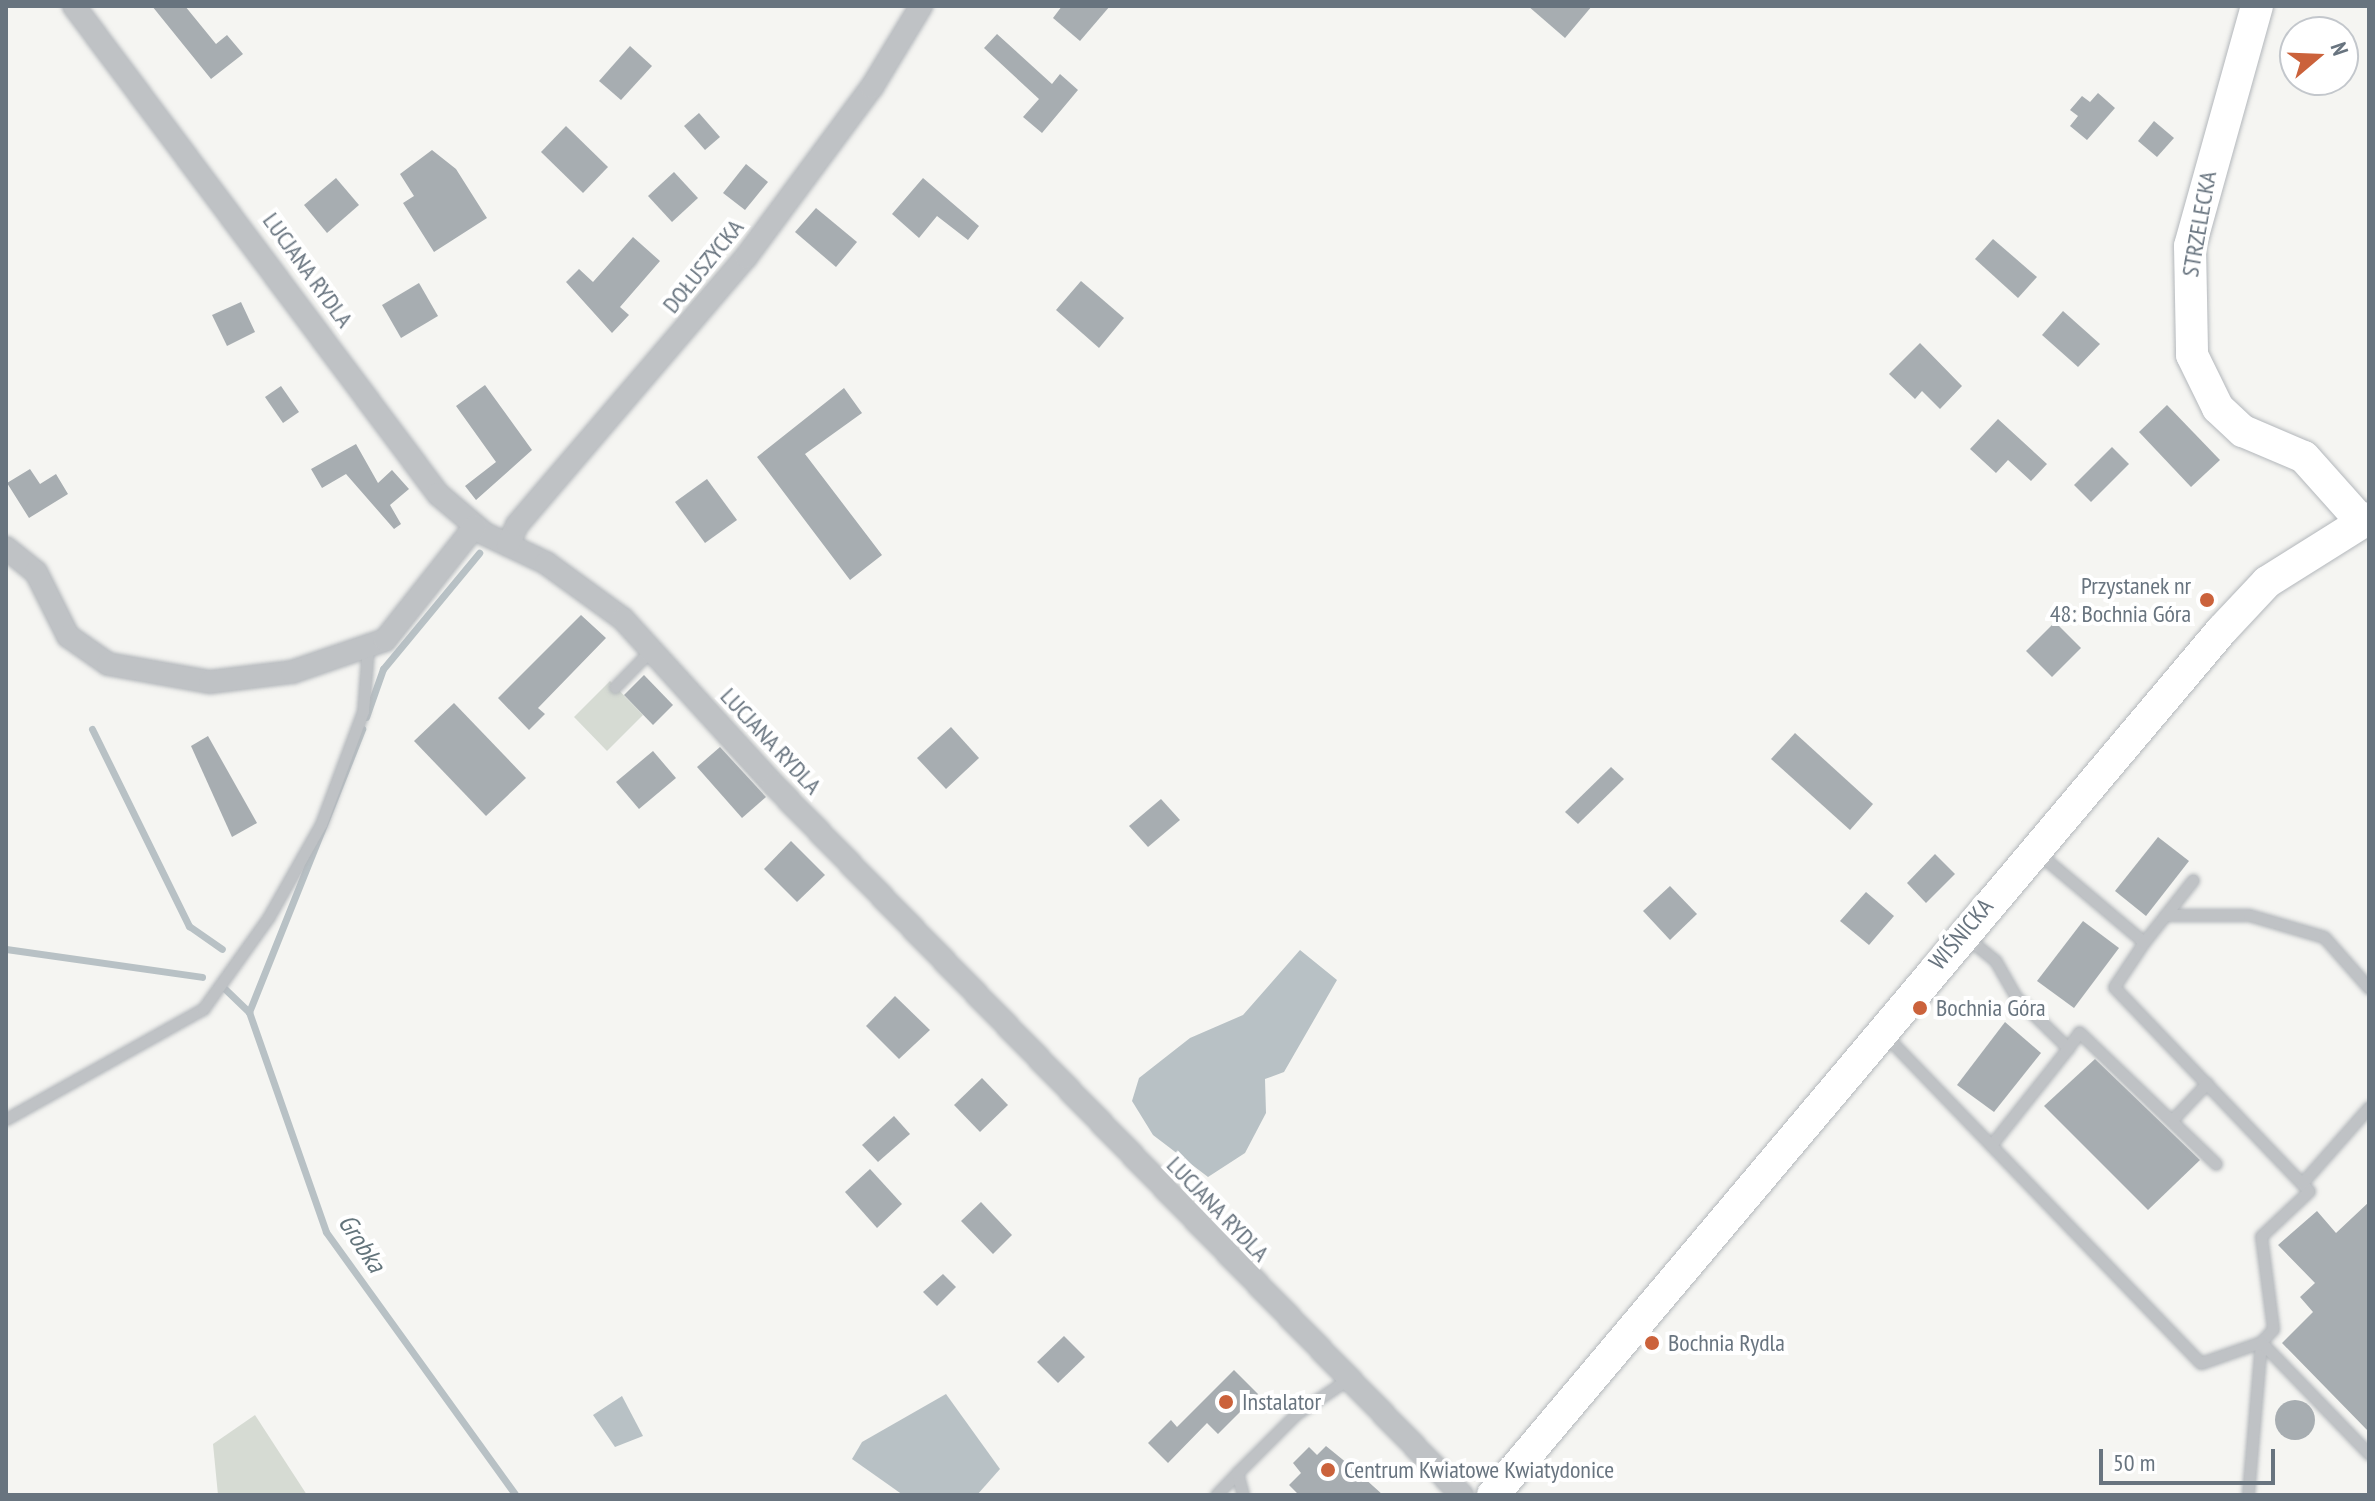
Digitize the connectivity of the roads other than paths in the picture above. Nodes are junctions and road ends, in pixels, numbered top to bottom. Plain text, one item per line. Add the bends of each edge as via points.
1 (74, 6) edge
2 (921, 6) edge
3 (2257, 6) edge
4 (2365, 520) edge
5 (475, 526) junction
6 (508, 545) junction
7 (6, 548) edge
8 (368, 648) junction
9 (651, 650) junction
10 (615, 687) dead end
11 (2032, 849) junction
12 (2193, 880) dead end
13 (2165, 915) junction
14 (1962, 934) junction
15 (2144, 942) junction
16 (2369, 988) edge
17 (1881, 1031) junction
18 (2068, 1048) junction
19 (2207, 1083) junction
20 (2369, 1107) edge
21 (6, 1119) edge
22 (2172, 1120) junction
23 (1991, 1145) junction
24 (2216, 1164) dead end
25 (2302, 1183) junction
26 (2261, 1342) junction
27 (1348, 1379) junction
28 (2369, 1454) edge
29 (1237, 1473) junction
30 (1216, 1495) edge
31 (1243, 1495) edge
32 (1462, 1495) edge
33 (1493, 1495) edge
34 (2248, 1495) edge

1 - 5 street, LUCJANA RYDLA via 438,494
2 - 6 street, DOŁUSZYCKA via 872,87 746,257 517,525
3 - 4 main road, STRZELECKA via 2190,246 2187,332 2201,382 2218,408 2243,431 2304,457
4 - 11 main road, WIŚNICKA via 2267,582
5 - 6 street, LUCJANA RYDLA
5 - 8 street via 418,606
6 - 9 street, LUCJANA RYDLA via 623,619
7 - 8 street via 36,572 68,636 108,664 210,682 292,672
8 - 21 lane via 363,711 321,824 268,918 203,1009
9 - 10 lane
9 - 27 street, LUCJANA RYDLA
11 - 14 main road, WIŚNICKA
11 - 15 lane
12 - 13 lane
13 - 15 lane
13 - 16 lane via 2249,915 2324,937
14 - 17 main road, WIŚNICKA
14 - 18 lane via 1995,960 2016,997
15 - 19 lane via 2114,987
17 - 23 lane
17 - 33 main road, WIŚNICKA
18 - 22 lane via 2079,1032
18 - 23 lane
19 - 22 lane
19 - 25 lane
20 - 25 lane
22 - 24 lane
23 - 26 lane via 2201,1363
25 - 26 lane via 2309,1191 2261,1236 2273,1329
26 - 28 lane
26 - 34 lane
27 - 29 lane via 1296,1414
27 - 32 street, LUCJANA RYDLA
29 - 30 lane
29 - 31 lane

